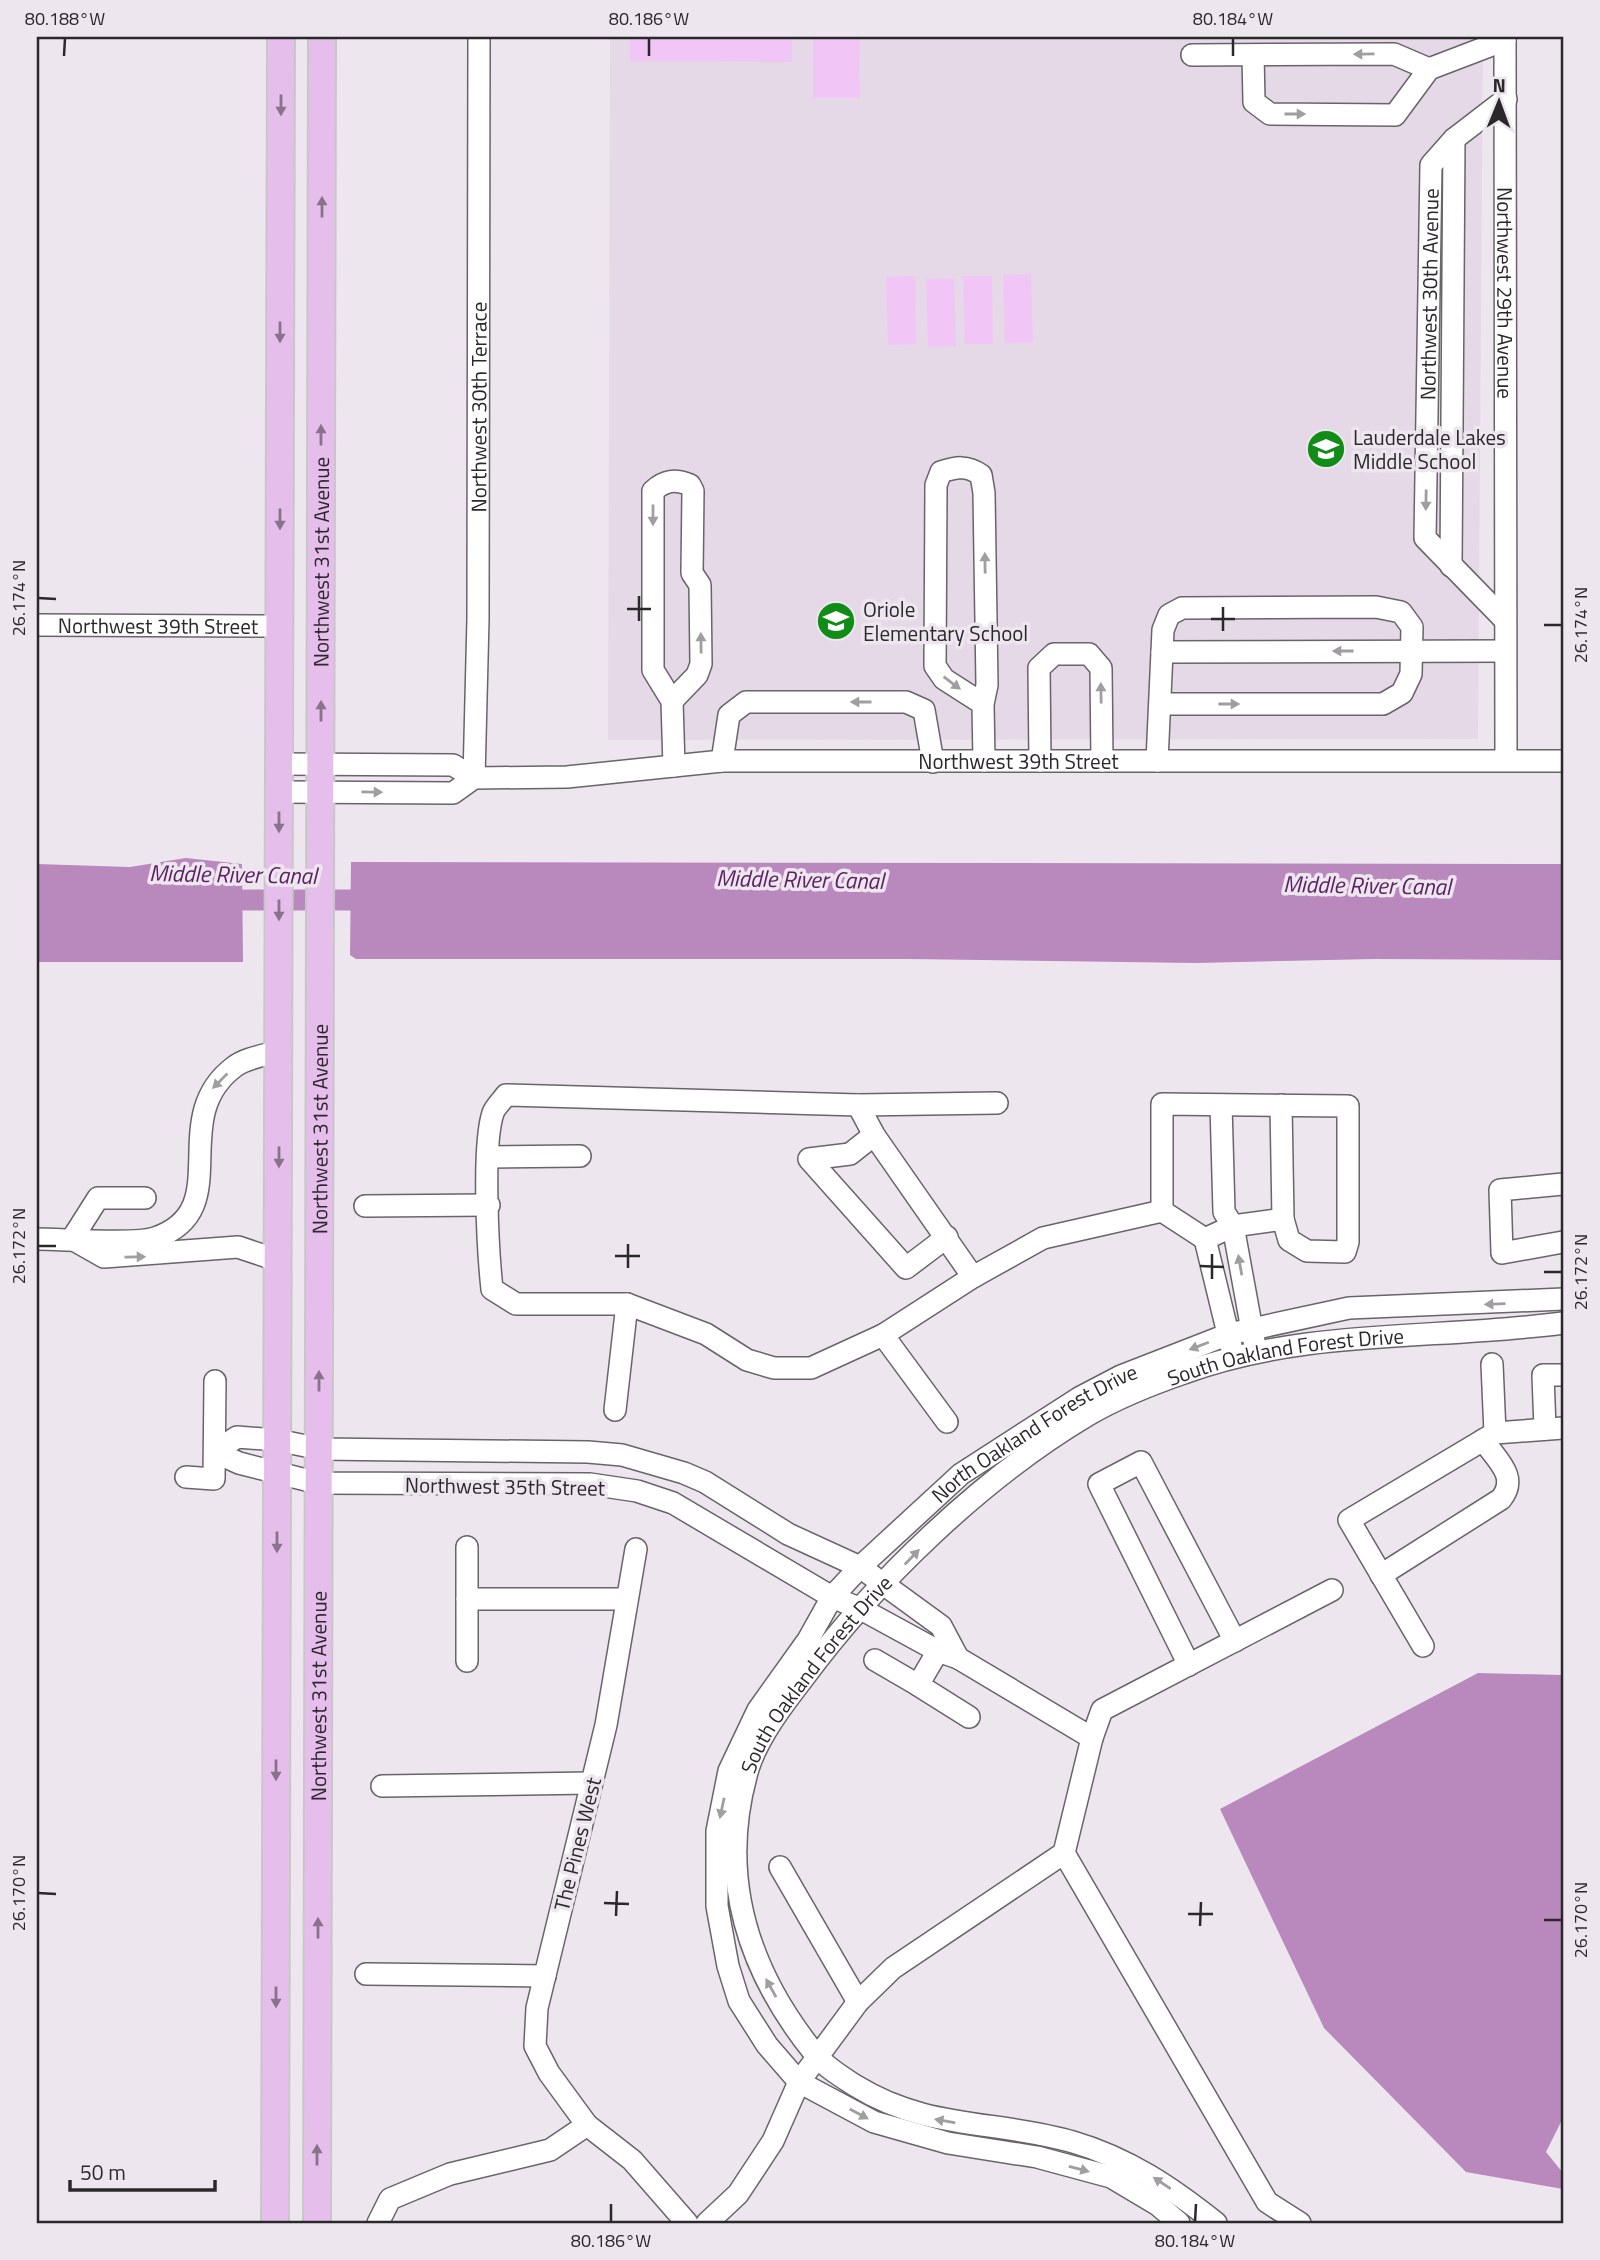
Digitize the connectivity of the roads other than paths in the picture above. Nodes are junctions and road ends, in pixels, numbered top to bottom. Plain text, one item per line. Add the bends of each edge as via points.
1 (281, 37) edge
2 (323, 37) edge
3 (479, 37) edge
4 (1505, 38) edge
5 (1192, 55) dead end
6 (1253, 55) junction
7 (1430, 69) junction
8 (1506, 99) junction
9 (1504, 619) junction
10 (37, 625) edge
11 (280, 626) junction
12 (1411, 650) junction
13 (1504, 651) junction
14 (1162, 652) junction
15 (672, 701) junction
16 (983, 704) junction
17 (1161, 704) junction
18 (1506, 760) junction
19 (722, 761) junction
20 (933, 761) junction
21 (984, 761) junction
22 (1040, 761) junction
23 (1102, 761) junction
24 (1157, 761) junction
25 (1563, 761) edge
26 (279, 764) junction
27 (320, 764) junction
28 (674, 766) junction
29 (474, 778) junction
30 (279, 792) junction
31 (320, 792) junction
32 (279, 1051) junction
33 (997, 1103) dead end
34 (858, 1105) junction
35 (1221, 1105) junction
36 (1281, 1105) junction
37 (874, 1135) junction
38 (850, 1154) junction
39 (580, 1156) dead end
40 (489, 1157) junction
41 (894, 1163) junction
42 (1563, 1184) edge
43 (145, 1198) dead end
44 (489, 1205) junction
45 (365, 1206) dead end
46 (1162, 1211) junction
47 (1283, 1219) junction
48 (1233, 1226) junction
49 (947, 1237) junction
50 (37, 1239) edge
51 (72, 1239) junction
52 (1205, 1239) junction
53 (1563, 1242) edge
54 (278, 1266) junction
55 (973, 1277) junction
56 (1563, 1299) edge
57 (627, 1304) junction
58 (1563, 1324) edge
59 (1251, 1328) junction
60 (1229, 1334) junction
61 (883, 1335) junction
62 (1257, 1353) junction
63 (1233, 1357) junction
64 (1492, 1364) dead end
65 (1563, 1376) edge
66 (215, 1381) dead end
67 (615, 1410) dead end
68 (947, 1422) dead end
69 (1554, 1429) edge
70 (1489, 1436) junction
71 (277, 1440) junction
72 (320, 1449) junction
73 (215, 1452) junction
74 (277, 1474) junction
75 (186, 1477) dead end
76 (318, 1483) junction
77 (467, 1547) dead end
78 (636, 1549) dead end
79 (860, 1567) junction
80 (1381, 1575) junction
81 (885, 1584) junction
82 (1332, 1590) dead end
83 (832, 1597) junction
84 (467, 1599) junction
85 (627, 1599) junction
86 (861, 1609) junction
87 (1235, 1641) junction
88 (1423, 1646) dead end
89 (948, 1655) junction
90 (875, 1660) dead end
91 (467, 1661) dead end
92 (1189, 1665) junction
93 (918, 1685) junction
94 (969, 1717) dead end
95 (1092, 1738) junction
96 (591, 1783) junction
97 (382, 1786) dead end
98 (1064, 1853) junction
99 (780, 1867) dead end
100 (366, 1974) dead end
101 (545, 1976) junction
102 (858, 2002) junction
103 (817, 2057) junction
104 (799, 2082) junction
105 (587, 2125) junction
106 (275, 2223) edge
107 (317, 2223) edge
108 (378, 2223) edge
109 (687, 2223) edge
110 (707, 2223) edge
111 (1179, 2223) edge
112 (1216, 2223) edge
113 (1300, 2223) edge

1 -> 11 main road, Northwest 31st Avenue
27 -> 2 main road, Northwest 31st Avenue
3 - 29 street, Northwest 30th Terrace
4 - 7 street
4 - 8 street, Northwest 29th Avenue
5 - 6 street
7 -> 6 street via 1394,54
6 -> 7 street via 1254,102 1270,114 1395,115
8 - 9 street, Northwest 29th Avenue
8 - 9 street, Northwest 30th Avenue via 1454,139 1431,165 1425,538
9 - 13 street, Northwest 29th Avenue
10 - 11 street, Northwest 39th Street
11 - 26 main road, Northwest 31st Avenue
12 - 13 street
12 -> 14 street
12 - 14 street via 1412,627 1401,612 1376,607 1182,608 1169,615
17 -> 12 street via 1383,704 1402,693 1411,674
13 - 18 street, Northwest 29th Avenue
14 - 17 street
15 -> 15 street via 697,675 701,664 700,585 706,574 707,503 690,485 676,480 653,491 653,670
15 - 28 street
16 -> 16 street via 987,685 984,493 981,475 956,467 941,472 936,485 935,666 944,680
16 - 21 street
17 - 24 street
18 - 24 street, Northwest 39th Street
18 - 25 street, Northwest 39th Street
19 - 20 street, Northwest 39th Street
20 -> 19 street via 924,710 906,702 746,702 729,715
19 - 28 street, Northwest 39th Street
20 - 21 street, Northwest 39th Street
21 - 22 street, Northwest 39th Street
22 - 23 street, Northwest 39th Street
23 -> 22 street via 1101,668 1089,654 1054,654 1039,668
23 - 24 street, Northwest 39th Street
26 - 27 street, Northwest 39th Street
26 - 30 main road, Northwest 31st Avenue
27 - 29 street, Northwest 39th Street via 453,765
27 - 31 main road, Northwest 31st Avenue
28 - 29 street, Northwest 39th Street via 567,777
31 -> 29 street, Northwest 39th Street via 453,793
30 - 31 street, Northwest 39th Street
30 -> 32 main road, Northwest 31st Avenue
72 -> 31 main road, Northwest 31st Avenue
32 -> 51 street via 235,1065 211,1090 200,1120 198,1196 190,1215 152,1239
32 -> 54 main road, Northwest 31st Avenue
33 - 34 street
34 - 37 street
34 - 40 street via 506,1095 494,1111
35 - 36 street
35 - 46 street via 1162,1104
35 - 48 street via 1224,1212
36 - 47 street
36 - 47 street via 1348,1105 1345,1252 1307,1251 1289,1240
37 - 38 street
37 - 41 street
38 - 41 street
38 - 49 street via 809,1159 906,1268
39 - 40 street
40 - 44 street
41 - 49 street
42 - 53 street via 1500,1190 1502,1253
43 - 51 street via 98,1198
44 - 45 street
44 - 57 street via 492,1289 516,1304
46 - 52 street
46 - 55 street via 1043,1238
47 - 48 street
48 - 52 street
59 -> 48 street
49 - 55 street
50 - 51 street
51 -> 54 street via 104,1257 237,1247 268,1257
52 - 60 street
54 - 71 main road, Northwest 31st Avenue
55 - 61 street
56 -> 59 street, North Oakland Forest Drive via 1349,1308
57 - 61 street via 706,1334 747,1360 774,1368 811,1368
57 - 67 street
58 - 62 street, South Oakland Forest Drive via 1391,1334
59 - 60 street, North Oakland Forest Drive
59 - 62 street
60 - 63 street
60 -> 79 street, North Oakland Forest Drive via 1121,1376 1049,1415 961,1474
61 - 68 street
62 - 63 street, South Oakland Forest Drive
81 -> 63 street, South Oakland Forest Drive via 983,1490 1090,1414 1183,1373
64 - 70 street
65 - 69 street via 1544,1376
66 - 73 street
69 - 70 street
70 - 80 street via 1510,1478 1509,1489 1501,1499
70 - 80 street via 1349,1520
71 - 72 street
71 - 73 street via 237,1437
71 - 74 main road, Northwest 31st Avenue
72 - 76 main road, Northwest 31st Avenue
72 - 79 street via 622,1455 705,1482 788,1534
73 - 74 street, Northwest 35th Street
73 - 75 street via 215,1479
74 - 76 street, Northwest 35th Street
74 -> 106 main road, Northwest 31st Avenue
76 - 83 street, Northwest 35th Street via 590,1484 637,1491 673,1503
107 -> 76 main road, Northwest 31st Avenue
77 - 84 street
78 - 85 street, The Pines West
79 - 81 street
79 - 83 street, North Oakland Forest Drive
80 - 88 street
81 - 86 street, South Oakland Forest Drive
81 - 89 street via 941,1626
82 - 87 street
83 - 86 street, Northwest 35th Street
83 -> 104 street, South Oakland Forest Drive via 758,1710 729,1772 717,1830 718,1906 727,1966 736,1992 767,2045
84 - 85 street
84 - 91 street
85 - 96 street, The Pines West via 606,1725
86 - 89 street, Northwest 35th Street
103 -> 86 street, South Oakland Forest Drive via 781,2005 755,1958 745,1928 737,1863 739,1816 749,1766 767,1731 834,1636
87 - 92 street
87 - 92 street via 1141,1462 1099,1484
89 - 93 street
89 - 95 street, Northwest 35th Street
90 - 93 street
92 - 95 street via 1102,1710
93 - 94 street
95 - 98 street
96 - 97 street
96 - 101 street, The Pines West
98 - 102 street via 894,1968
98 - 113 street via 1267,2202
99 - 102 street
100 - 101 street
101 - 105 street, The Pines West via 535,2046
102 - 103 street
103 - 104 street
112 -> 103 street, South Oakland Forest Drive via 1122,2160 1033,2132 916,2113 864,2091
104 - 110 street via 773,2141 738,2194
104 -> 111 street, South Oakland Forest Drive via 874,2122 948,2144 1037,2157 1111,2177
105 - 108 street via 550,2150 450,2174 390,2199
105 - 109 street, The Pines West via 632,2160

